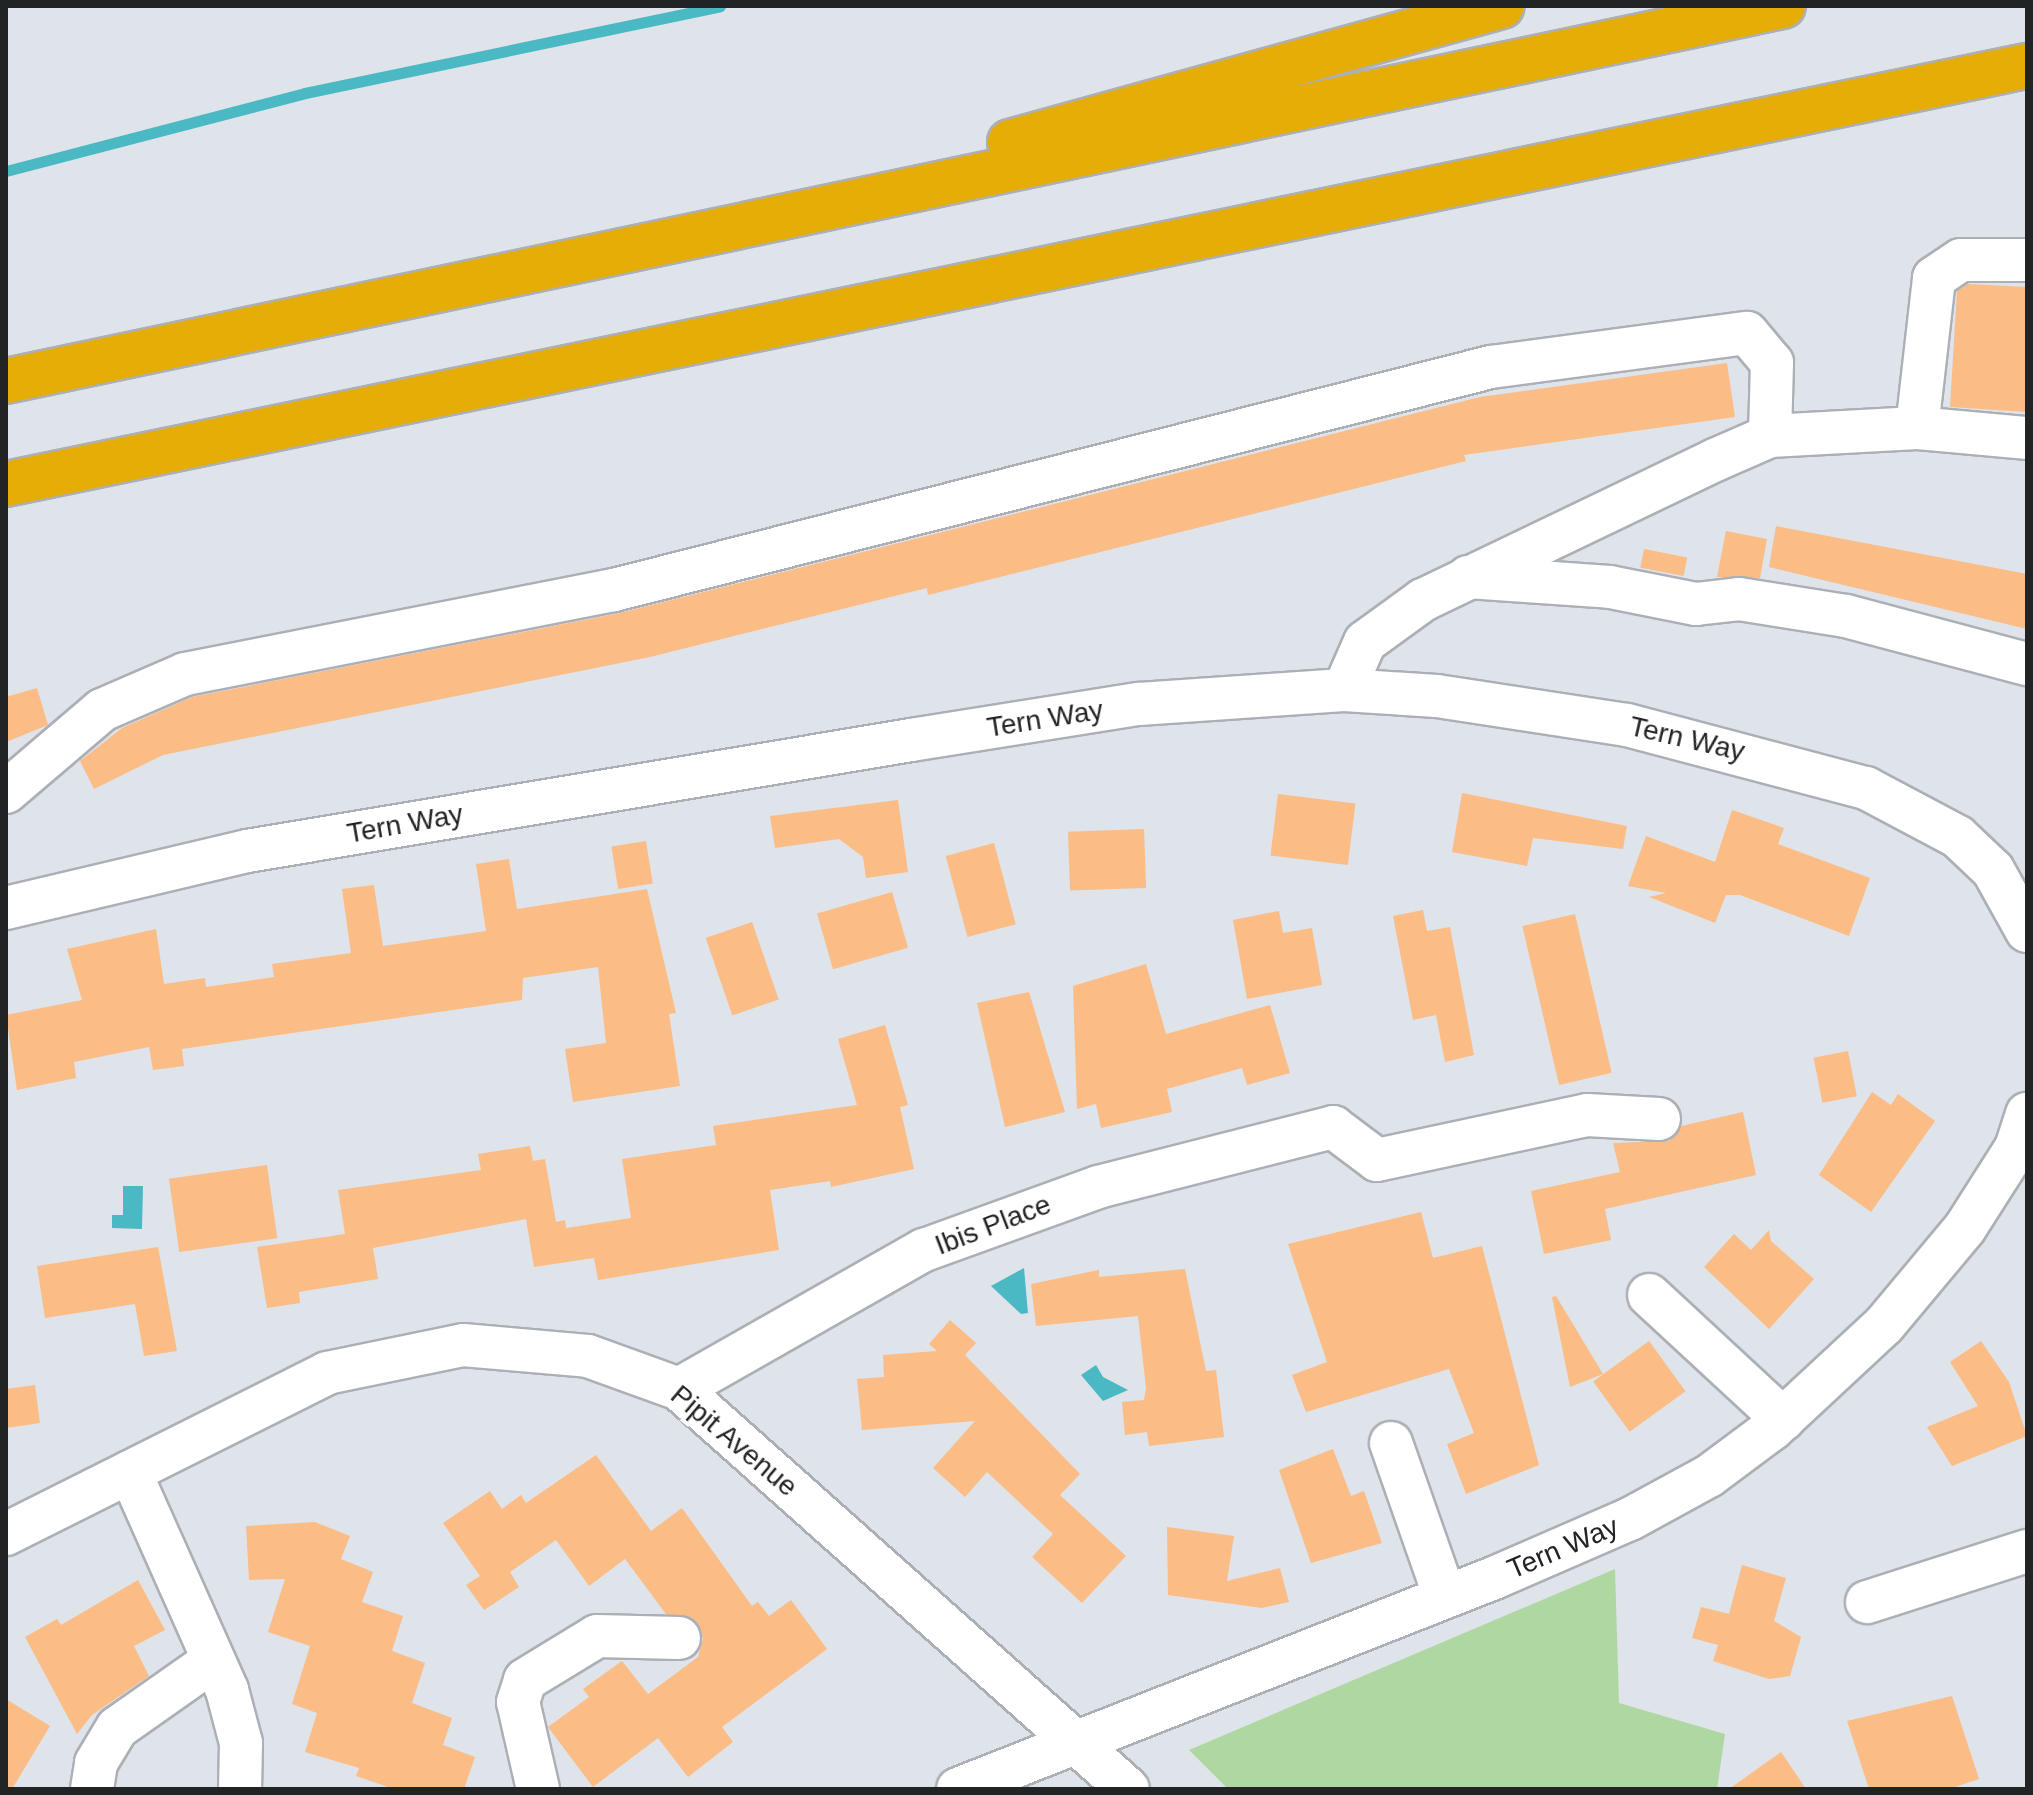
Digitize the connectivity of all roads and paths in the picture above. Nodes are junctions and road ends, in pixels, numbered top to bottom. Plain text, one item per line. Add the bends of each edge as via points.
1 (1502, 6) edge
2 (1783, 6) edge
3 (2027, 66) edge
4 (2027, 260) edge
5 (560, 265) junction
6 (6, 381) edge
7 (1917, 428) junction
8 (1770, 436) junction
9 (2027, 438) edge
10 (6, 484) edge
11 (1466, 577) junction
12 (2026, 661) edge
13 (1344, 690) junction
14 (6, 792) edge
15 (6, 908) edge
16 (2027, 931) edge
17 (2027, 1114) edge
18 (1659, 1119) dead end
19 (1649, 1295) dead end
20 (679, 1389) junction
21 (1783, 1419) junction
22 (1391, 1443) dead end
23 (130, 1472) junction
24 (6, 1534) edge
25 (2027, 1551) edge
26 (1445, 1597) junction
27 (1867, 1602) dead end
28 (679, 1638) dead end
29 (211, 1662) junction
30 (1080, 1743) junction
31 (92, 1789) edge
32 (240, 1789) edge
33 (538, 1789) edge
34 (958, 1789) edge
35 (1128, 1789) edge

1 - 5 highway
2 - 5 highway
3 - 10 highway
4 - 7 street via 1961,260 1934,278
5 - 6 highway
7 - 8 street
7 - 9 street
8 - 11 street
8 - 14 street via 1772,363 1747,333 1491,367 614,590 185,674 102,710
11 - 12 street via 1610,587 1696,604 1739,599
11 - 13 street via 1365,642
13 - 15 street, Tern Way via 1139,704 911,740 247,851
13 - 16 street, Tern Way via 1627,725 1866,788 1958,837 1993,870
17 - 21 street, Tern Way via 2016,1148 1965,1228 1884,1325
18 - 20 street, Ibis Place via 1587,1115 1377,1160 1333,1127 1002,1217 846,1291
19 - 21 street
20 - 23 street, Pipit Avenue via 588,1356 533,1346 395,1354 327,1373
20 - 30 street, Pipit Avenue
21 - 26 street, Tern Way via 1709,1476 1630,1519
22 - 26 street
23 - 24 street, Pipit Avenue
23 - 29 street
25 - 27 street
26 - 30 street, Tern Way
28 - 33 street via 597,1636 525,1680 518,1702
29 - 31 street via 117,1728 96,1763
29 - 32 street via 236,1718
30 - 34 street, Tern Way
30 - 35 street, Pipit Avenue

